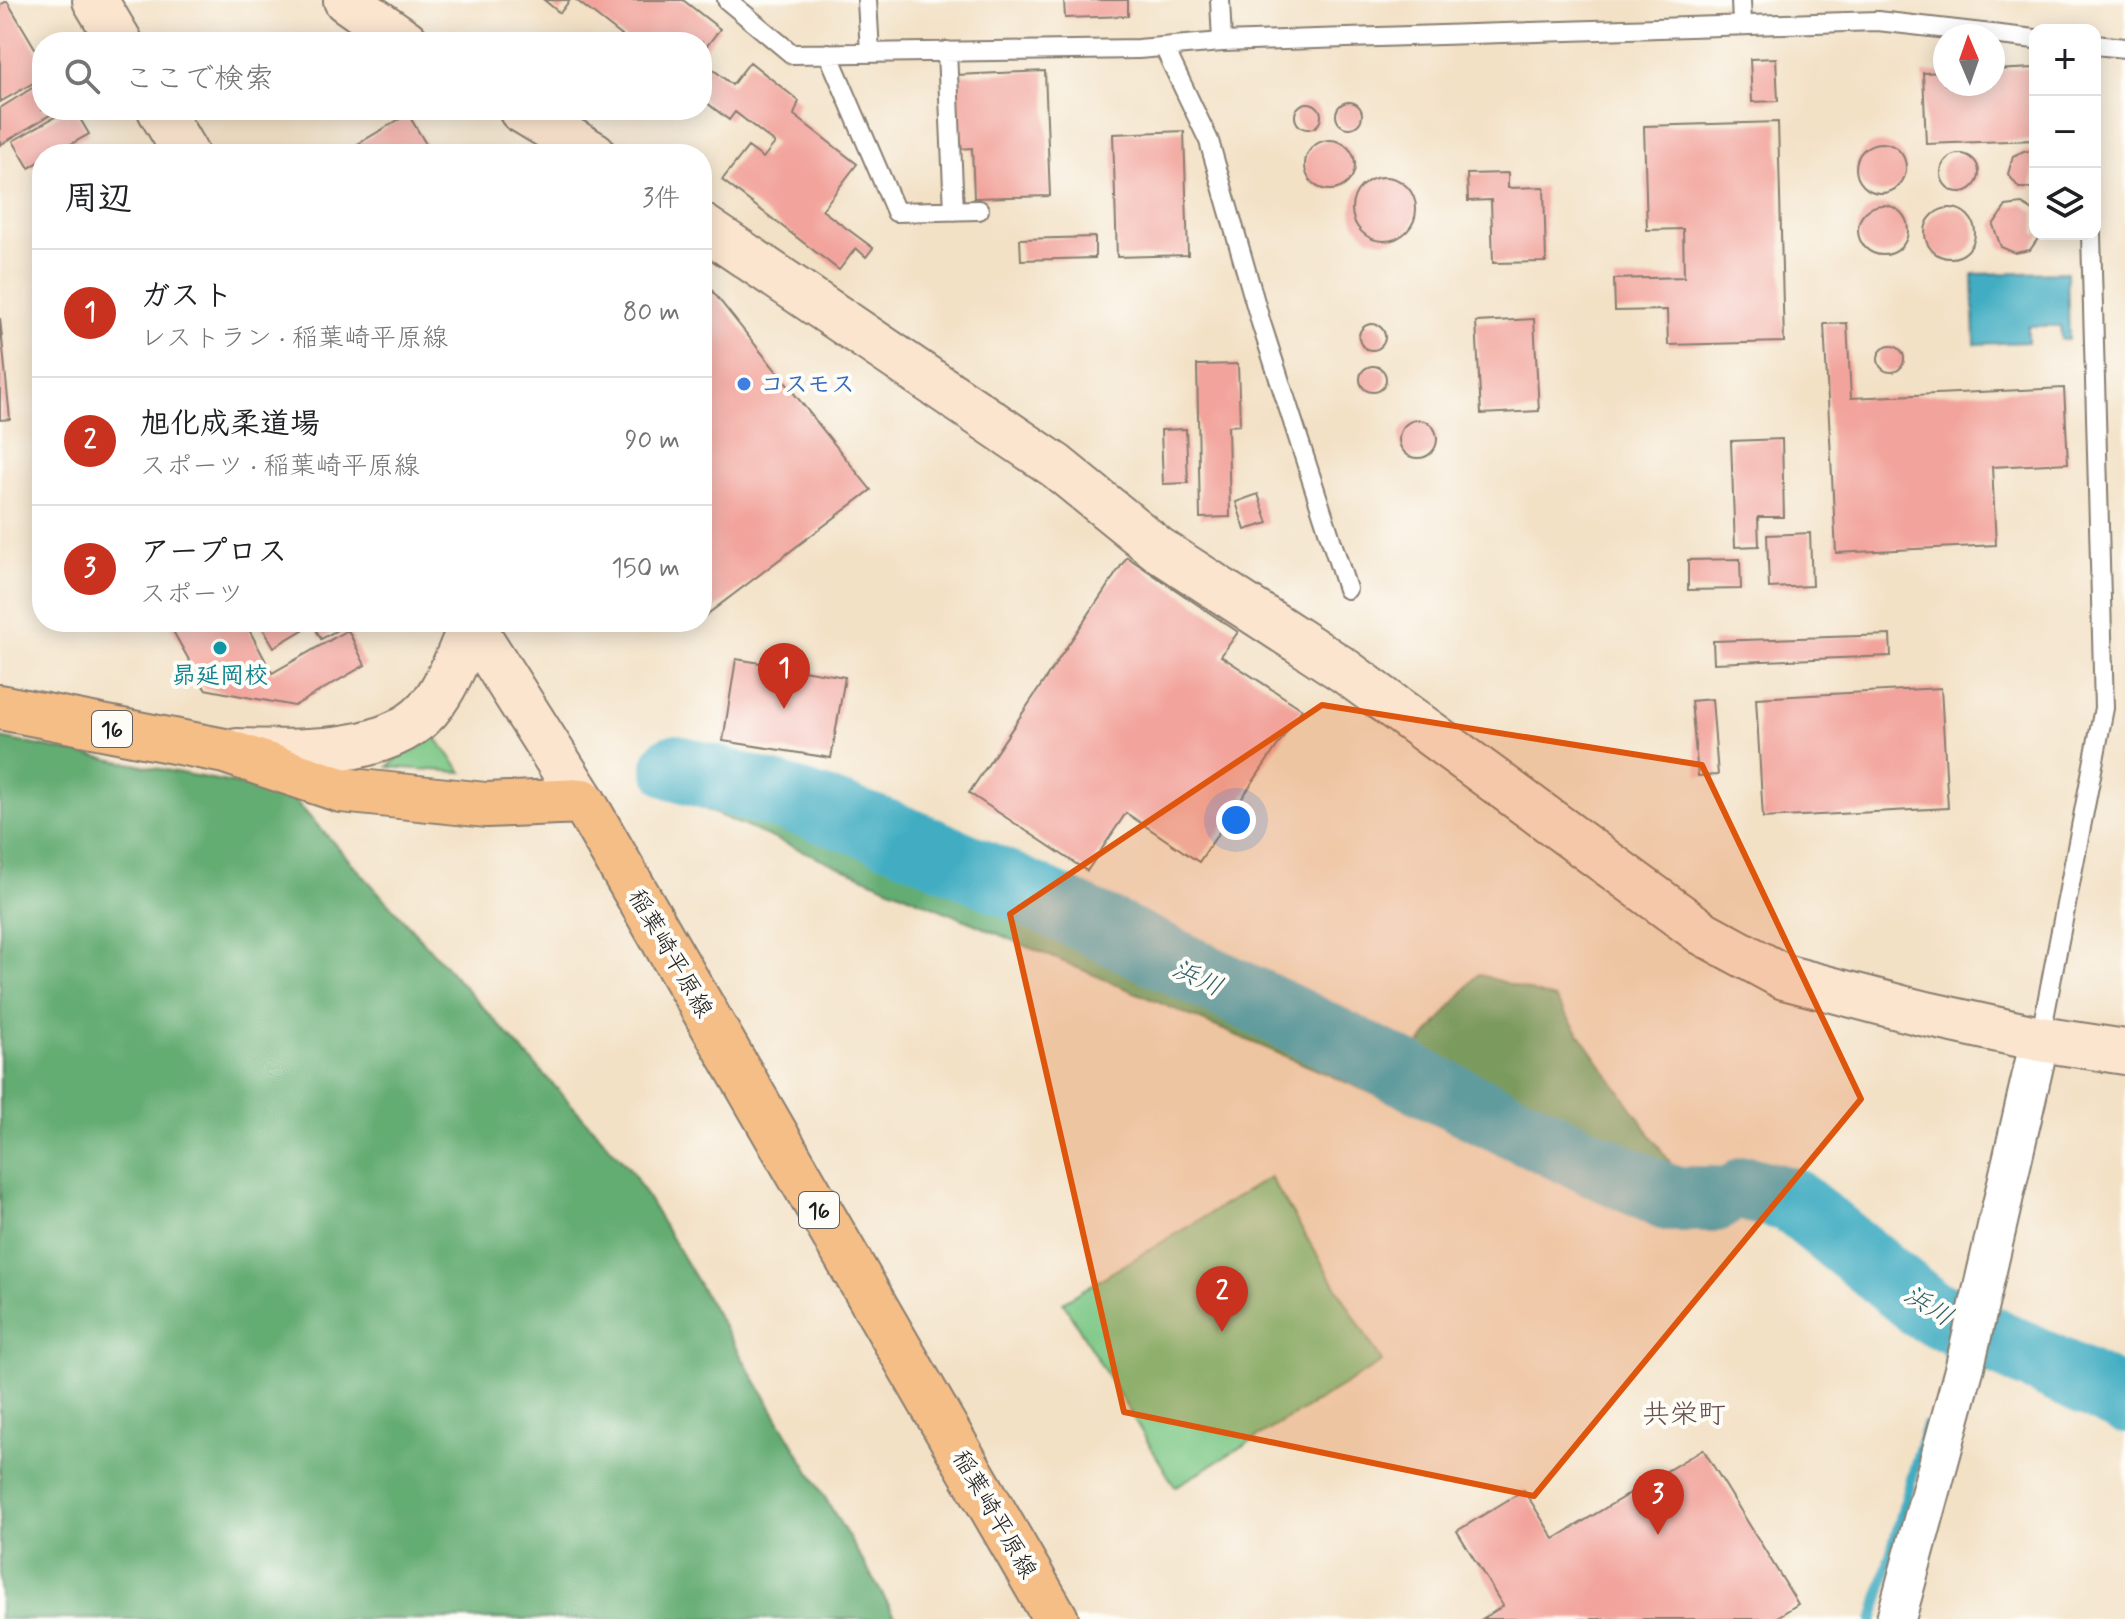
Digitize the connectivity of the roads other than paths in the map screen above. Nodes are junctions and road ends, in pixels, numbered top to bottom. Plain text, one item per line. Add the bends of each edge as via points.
1 (95, 0) edge
2 (346, 0) edge
3 (380, 0) edge
4 (727, 0) edge
5 (867, 0) edge
6 (1220, 0) edge
7 (1741, 0) edge
8 (1742, 24) junction
9 (114, 32) edge
10 (392, 32) edge
11 (414, 32) edge
12 (2029, 38) edge
13 (1222, 42) junction
14 (2101, 46) edge
15 (1164, 47) junction
16 (2125, 48) edge
17 (947, 51) junction
18 (828, 53) junction
19 (870, 53) junction
20 (166, 120) edge
21 (538, 120) edge
22 (180, 144) edge
23 (577, 144) edge
24 (979, 210) dead end
25 (954, 211) junction
26 (712, 233) edge
27 (2091, 240) edge
28 (1347, 589) dead end
29 (467, 632) edge
30 (477, 632) edge
31 (0, 707) edge
32 (225, 751) junction
33 (583, 801) junction
34 (2040, 1039) junction
35 (2125, 1052) edge
36 (1056, 1619) edge
37 (1896, 1619) edge

1 - 9 street
2 - 10 street
3 - 11 street
4 - 18 lane via 792,54
5 - 19 lane
6 - 13 lane
7 - 8 lane
8 - 12 lane via 1878,21
8 - 13 lane
13 - 15 lane
14 - 16 lane
15 - 17 lane
15 - 28 lane via 1209,141
17 - 19 lane
17 - 25 lane
18 - 19 lane
18 - 25 lane via 896,212
20 - 22 street
21 - 23 street
24 - 25 lane
26 - 34 street via 1056,466 1158,549 1345,671 1703,933 1784,977
27 - 34 lane via 2104,708
29 - 32 street via 433,705 402,729 354,748
30 - 33 street
31 - 32 main road, 16
32 - 33 main road, 16 via 341,790 486,805
33 - 36 main road, 稲葉崎平原線 / 16
34 - 35 street
34 - 37 street via 1965,1366

